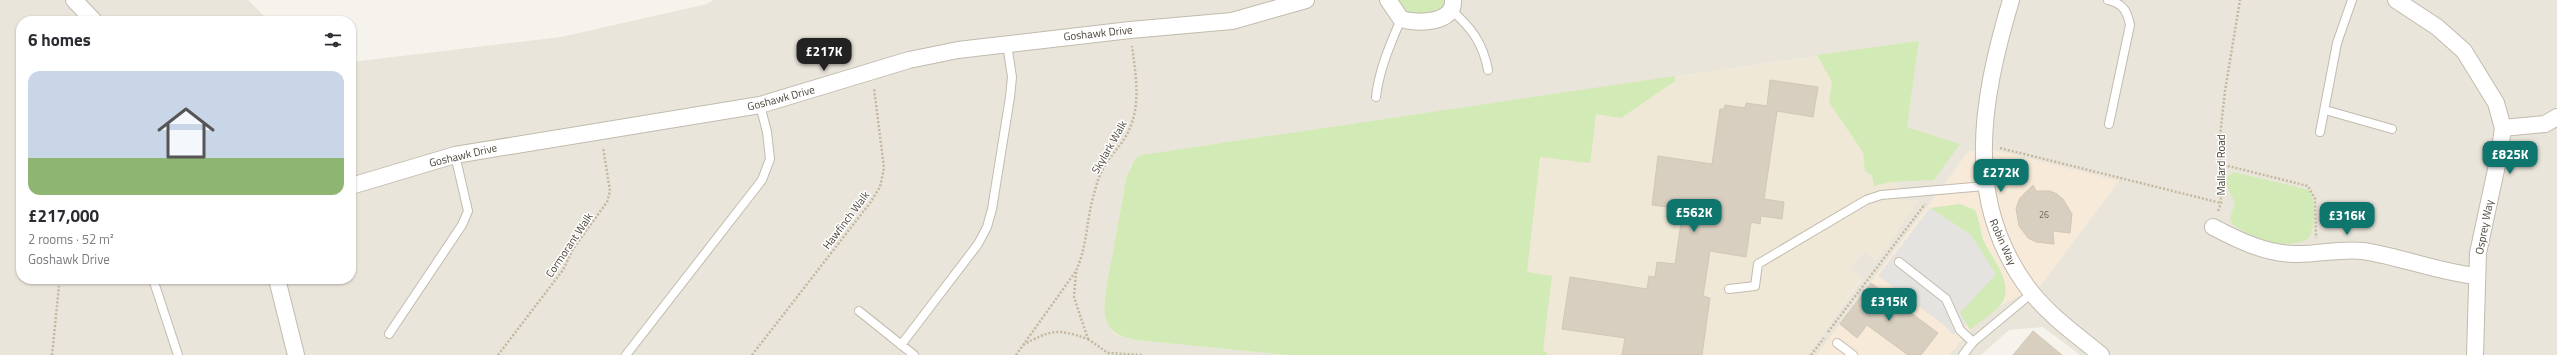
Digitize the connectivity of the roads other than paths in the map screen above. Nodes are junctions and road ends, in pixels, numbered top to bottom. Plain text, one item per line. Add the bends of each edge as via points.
1 (74, 0) edge
2 (1306, 0) edge
3 (1388, 0) edge
4 (2011, 0) edge
5 (2108, 0) edge
6 (2352, 0) edge
7 (2396, 0) edge
8 (1452, 5) edge
9 (89, 16) edge
10 (1401, 20) junction
11 (1007, 44) junction
12 (1488, 70) dead end
13 (1376, 97) dead end
14 (760, 105) junction
15 (2325, 110) junction
16 (2557, 117) edge
17 (2108, 124) dead end
18 (2392, 128) dead end
19 (2503, 128) junction
20 (2320, 132) dead end
21 (455, 155) junction
22 (356, 185) edge
23 (1985, 186) junction
24 (2213, 227) road end
25 (1899, 262) dead end
26 (2476, 276) junction
27 (155, 284) edge
28 (278, 284) edge
29 (1729, 289) dead end
30 (2032, 293) junction
31 (859, 311) dead end
32 (389, 334) dead end
33 (1973, 342) junction
34 (1837, 343) dead end
35 (901, 345) junction
36 (178, 355) edge
37 (296, 355) edge
38 (626, 355) edge
39 (914, 355) edge
40 (1853, 355) edge
41 (1963, 355) edge
42 (2101, 355) edge
43 (2475, 355) edge

1 - 9 street
2 - 11 street, Goshawk Drive via 1232,21
3 - 10 street
4 - 23 street, Robin Way via 1994,69 1984,145
5 - 17 lane via 2118,3 2127,11 2130,24
6 - 15 lane via 2337,43
7 - 19 street, Osprey Way via 2437,27 2464,51 2496,103
8 - 10 street via 1448,13 1434,21 1415,24
8 - 12 lane via 1480,41
10 - 13 lane via 1386,54 1377,83
11 - 14 street, Goshawk Drive via 909,60
11 - 35 lane via 1012,77 1010,97 987,227 978,244
14 - 21 street, Goshawk Drive
14 - 38 lane via 767,132 770,160 762,180
15 - 18 lane
15 - 20 lane
16 - 19 street via 2545,124
19 - 26 street, Osprey Way via 2482,228
21 - 22 street, Goshawk Drive
21 - 32 lane via 468,211
23 - 29 lane via 1898,192 1866,200 1758,264 1755,286
23 - 30 street, Robin Way via 1996,232 2009,260
24 - 26 street via 2263,249 2293,254 2363,251 2450,273
25 - 33 lane via 1946,299 1960,330
26 - 43 street, Osprey Way
27 - 36 lane
28 - 37 street
30 - 33 lane
30 - 42 street, Robin Way
31 - 35 lane
33 - 41 lane
34 - 40 lane
35 - 39 lane

